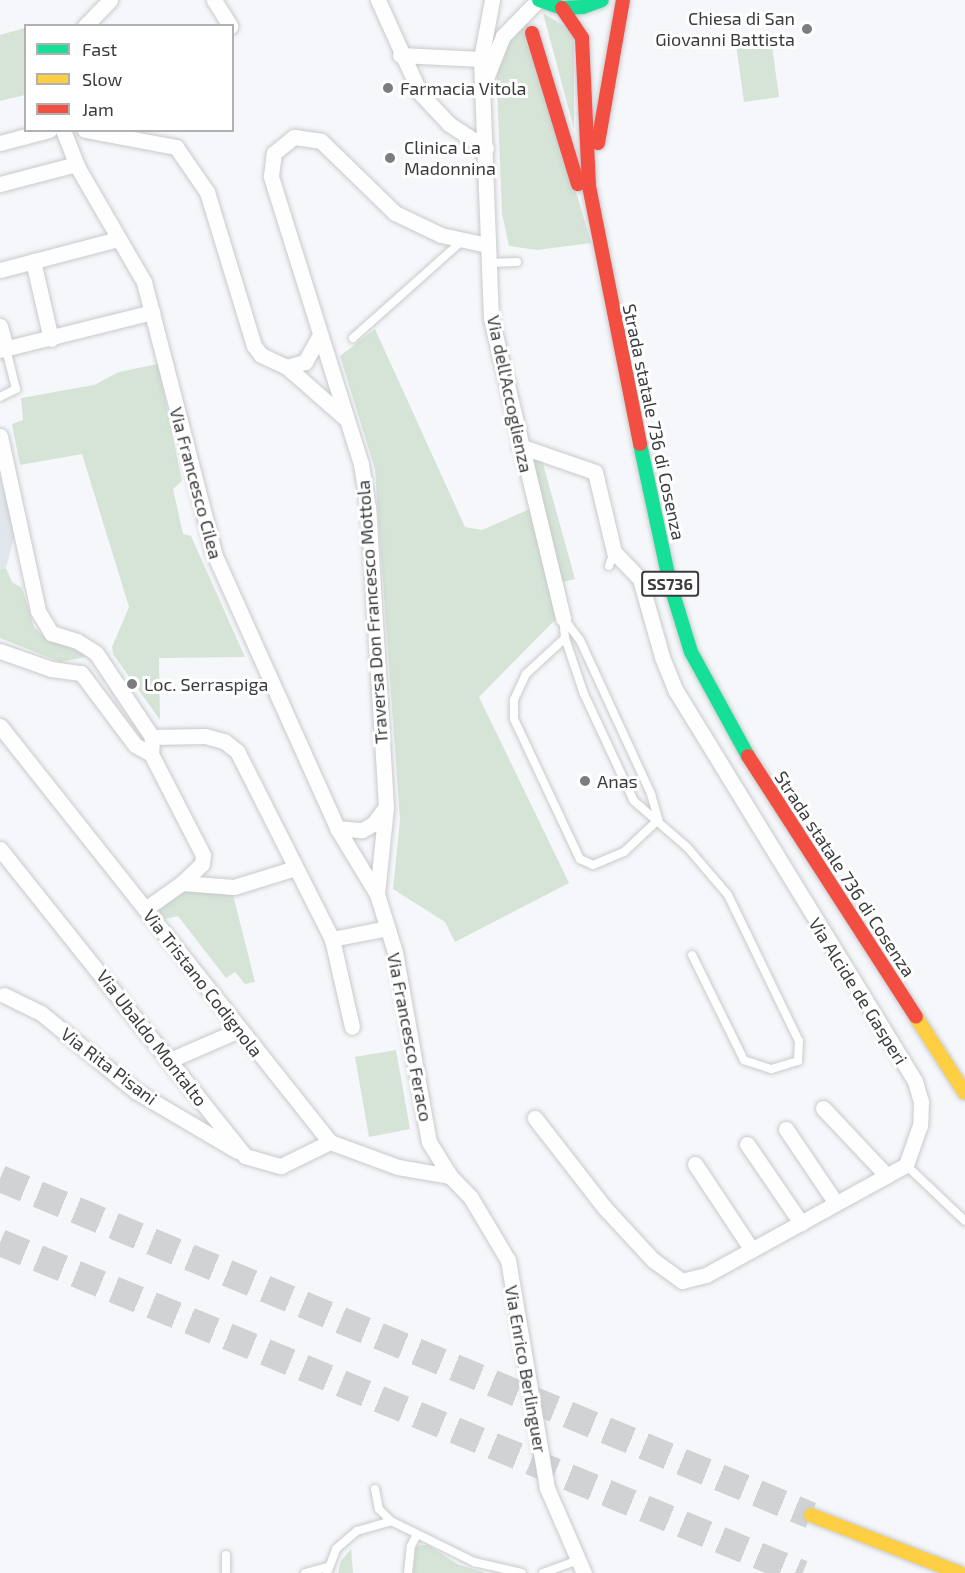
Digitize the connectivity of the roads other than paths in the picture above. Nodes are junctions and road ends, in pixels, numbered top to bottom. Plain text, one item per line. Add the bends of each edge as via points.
1 (110, 0) edge
2 (214, 0) edge
3 (378, 0) edge
4 (492, 0) edge
5 (538, 0) edge
6 (602, 0) edge
7 (623, 0) edge
8 (562, 8) junction
9 (87, 24) edge
10 (229, 24) edge
11 (532, 33) dead end
12 (400, 55) junction
13 (482, 59) junction
14 (484, 94) junction
15 (41, 132) edge
16 (64, 132) edge
17 (96, 132) edge
18 (0, 143) edge
19 (486, 148) junction
20 (76, 164) junction
21 (0, 184) edge
22 (118, 239) junction
23 (462, 241) junction
24 (487, 245) junction
25 (33, 261) junction
26 (488, 262) junction
27 (517, 262) dead end
28 (602, 262) junction
29 (0, 270) edge
30 (152, 312) junction
31 (0, 326) edge
32 (319, 337) junction
33 (352, 338) dead end
34 (51, 339) junction
35 (3, 350) edge
36 (637, 350) dead end
37 (287, 367) junction
38 (0, 397) edge
39 (345, 418) junction
40 (0, 436) edge
41 (520, 446) junction
42 (693, 608) dead end
43 (563, 618) junction
44 (699, 626) dead end
45 (565, 638) junction
46 (0, 651) edge
47 (710, 656) dead end
48 (101, 664) junction
49 (81, 673) junction
50 (0, 726) edge
51 (754, 735) dead end
52 (152, 737) junction
53 (151, 754) junction
54 (386, 807) junction
55 (658, 820) junction
56 (337, 828) junction
57 (0, 849) edge
58 (295, 868) junction
59 (183, 883) junction
60 (377, 894) junction
61 (145, 909) junction
62 (387, 928) junction
63 (332, 939) junction
64 (692, 955) dead end
65 (4, 995) dead end
66 (352, 1027) dead end
67 (239, 1030) junction
68 (170, 1060) junction
69 (965, 1093) edge
70 (823, 1108) dead end
71 (535, 1118) dead end
72 (786, 1129) dead end
73 (330, 1142) junction
74 (747, 1144) dead end
75 (245, 1156) junction
76 (695, 1164) dead end
77 (906, 1165) junction
78 (450, 1176) junction
79 (887, 1176) junction
80 (836, 1203) junction
81 (965, 1221) edge
82 (801, 1223) junction
83 (752, 1250) junction
84 (375, 1489) dead end
85 (811, 1515) tunnel mouth
86 (391, 1521) junction
87 (417, 1534) junction
88 (894, 1549) junction
89 (226, 1555) dead end
90 (581, 1566) edge
91 (965, 1566) edge
92 (327, 1570) edge
93 (226, 1573) edge
94 (305, 1573) edge
95 (408, 1573) edge
96 (522, 1573) edge
97 (543, 1573) edge
98 (960, 1573) edge

1 - 9 street
2 - 10 street
3 - 12 street
4 - 13 street, Via dell'Accoglienza
5 - 8 main road
5 - 14 street, Via dell'Accoglienza via 503,36 490,61
6 - 8 main road via 583,7
7 - 36 main road, Strada statale 736 di Cosenza via 598,128 598,153
8 - 28 main road, Strada statale 736 di Cosenza / SS736 via 582,38 585,53 582,100 588,175
11 - 28 main road
12 - 13 street
12 - 19 street via 420,93 449,124
13 - 14 street, Via dell'Accoglienza
14 - 19 street, Via dell'Accoglienza
15 - 18 street
16 - 20 street, Via Francesco Cilea
17 - 37 street via 176,147 207,192 254,346 269,362
19 - 24 street, Via dell'Accoglienza
20 - 21 street
20 - 22 street, Via Francesco Cilea
22 - 25 street
22 - 30 street, Via Francesco Cilea via 144,282
23 - 24 street, Traversa Don Francesco Mottola
23 - 32 street, Traversa Don Francesco Mottola via 395,213 321,141 302,136 286,142 274,153 271,176
23 - 33 lane
24 - 26 street, Via dell'Accoglienza
25 - 29 street
25 - 34 street
26 - 27 lane
26 - 41 street, Via dell'Accoglienza via 491,318
28 - 69 main road, Strada statale 736 di Cosenza / SS736 via 670,584 691,652 730,727
30 - 34 street
30 - 56 street, Via Francesco Cilea via 215,556
31 - 35 street
32 - 37 street via 305,362
32 - 39 street, Traversa Don Francesco Mottola
34 - 35 street
35 - 38 lane via 16,389
37 - 39 street
39 - 54 street, Traversa Don Francesco Mottola via 361,464 368,508
40 - 48 street via 38,611 51,633 77,641 96,653
41 - 43 street, Via dell'Accoglienza
41 - 77 street, Via Alcide de Gasperi via 595,472 611,559 640,579 676,691 915,1081 921,1102 920,1125
42 - 44 main road, SS736
43 - 45 lane
43 - 55 lane via 580,640 651,794
45 - 55 lane via 584,694 634,801
45 - 55 lane via 526,674 514,700 514,718 580,859 593,865 624,852
46 - 49 street via 51,669
47 - 51 main road
48 - 49 street
48 - 52 street
49 - 53 street via 135,746
50 - 61 street, Via Tristano Codignola
52 - 53 street
52 - 58 street via 205,736 224,741 237,751
53 - 59 street via 201,845 202,864
54 - 56 street via 374,824 362,830
54 - 60 street, Traversa Don Francesco Mottola
55 - 64 lane via 728,895 799,1041 798,1061 771,1069 744,1060
56 - 60 street, Via Francesco Cilea
57 - 68 street, Via Ubaldo Montalto
58 - 59 street via 234,887
58 - 63 street
59 - 61 street
60 - 62 street, Via Francesco Feraco
61 - 67 street, Via Tristano Codignola
62 - 63 street
62 - 78 street, Via Francesco Feraco via 395,952 429,1142
63 - 66 street
65 - 75 street, Via Rita Pisani via 41,1013 137,1092
67 - 68 street
67 - 73 street, Via Tristano Codignola
68 - 75 street, Via Ubaldo Montalto
70 - 79 street
71 - 83 street via 653,1260 682,1281 706,1275
72 - 80 street
73 - 75 street via 281,1166
73 - 78 street via 398,1167
74 - 82 street
76 - 83 street
77 - 79 street
77 - 81 lane
78 - 90 street, Via Enrico Berlinguer via 471,1198 508,1260 547,1488
79 - 80 street
80 - 82 street
82 - 83 street
84 - 86 lane via 379,1509
85 - 88 main road
86 - 87 lane
86 - 92 lane via 357,1531 336,1549
87 - 95 lane via 411,1546
87 - 96 lane via 474,1562
88 - 91 main road
88 - 98 main road
89 - 93 lane
90 - 97 lane
92 - 94 lane

